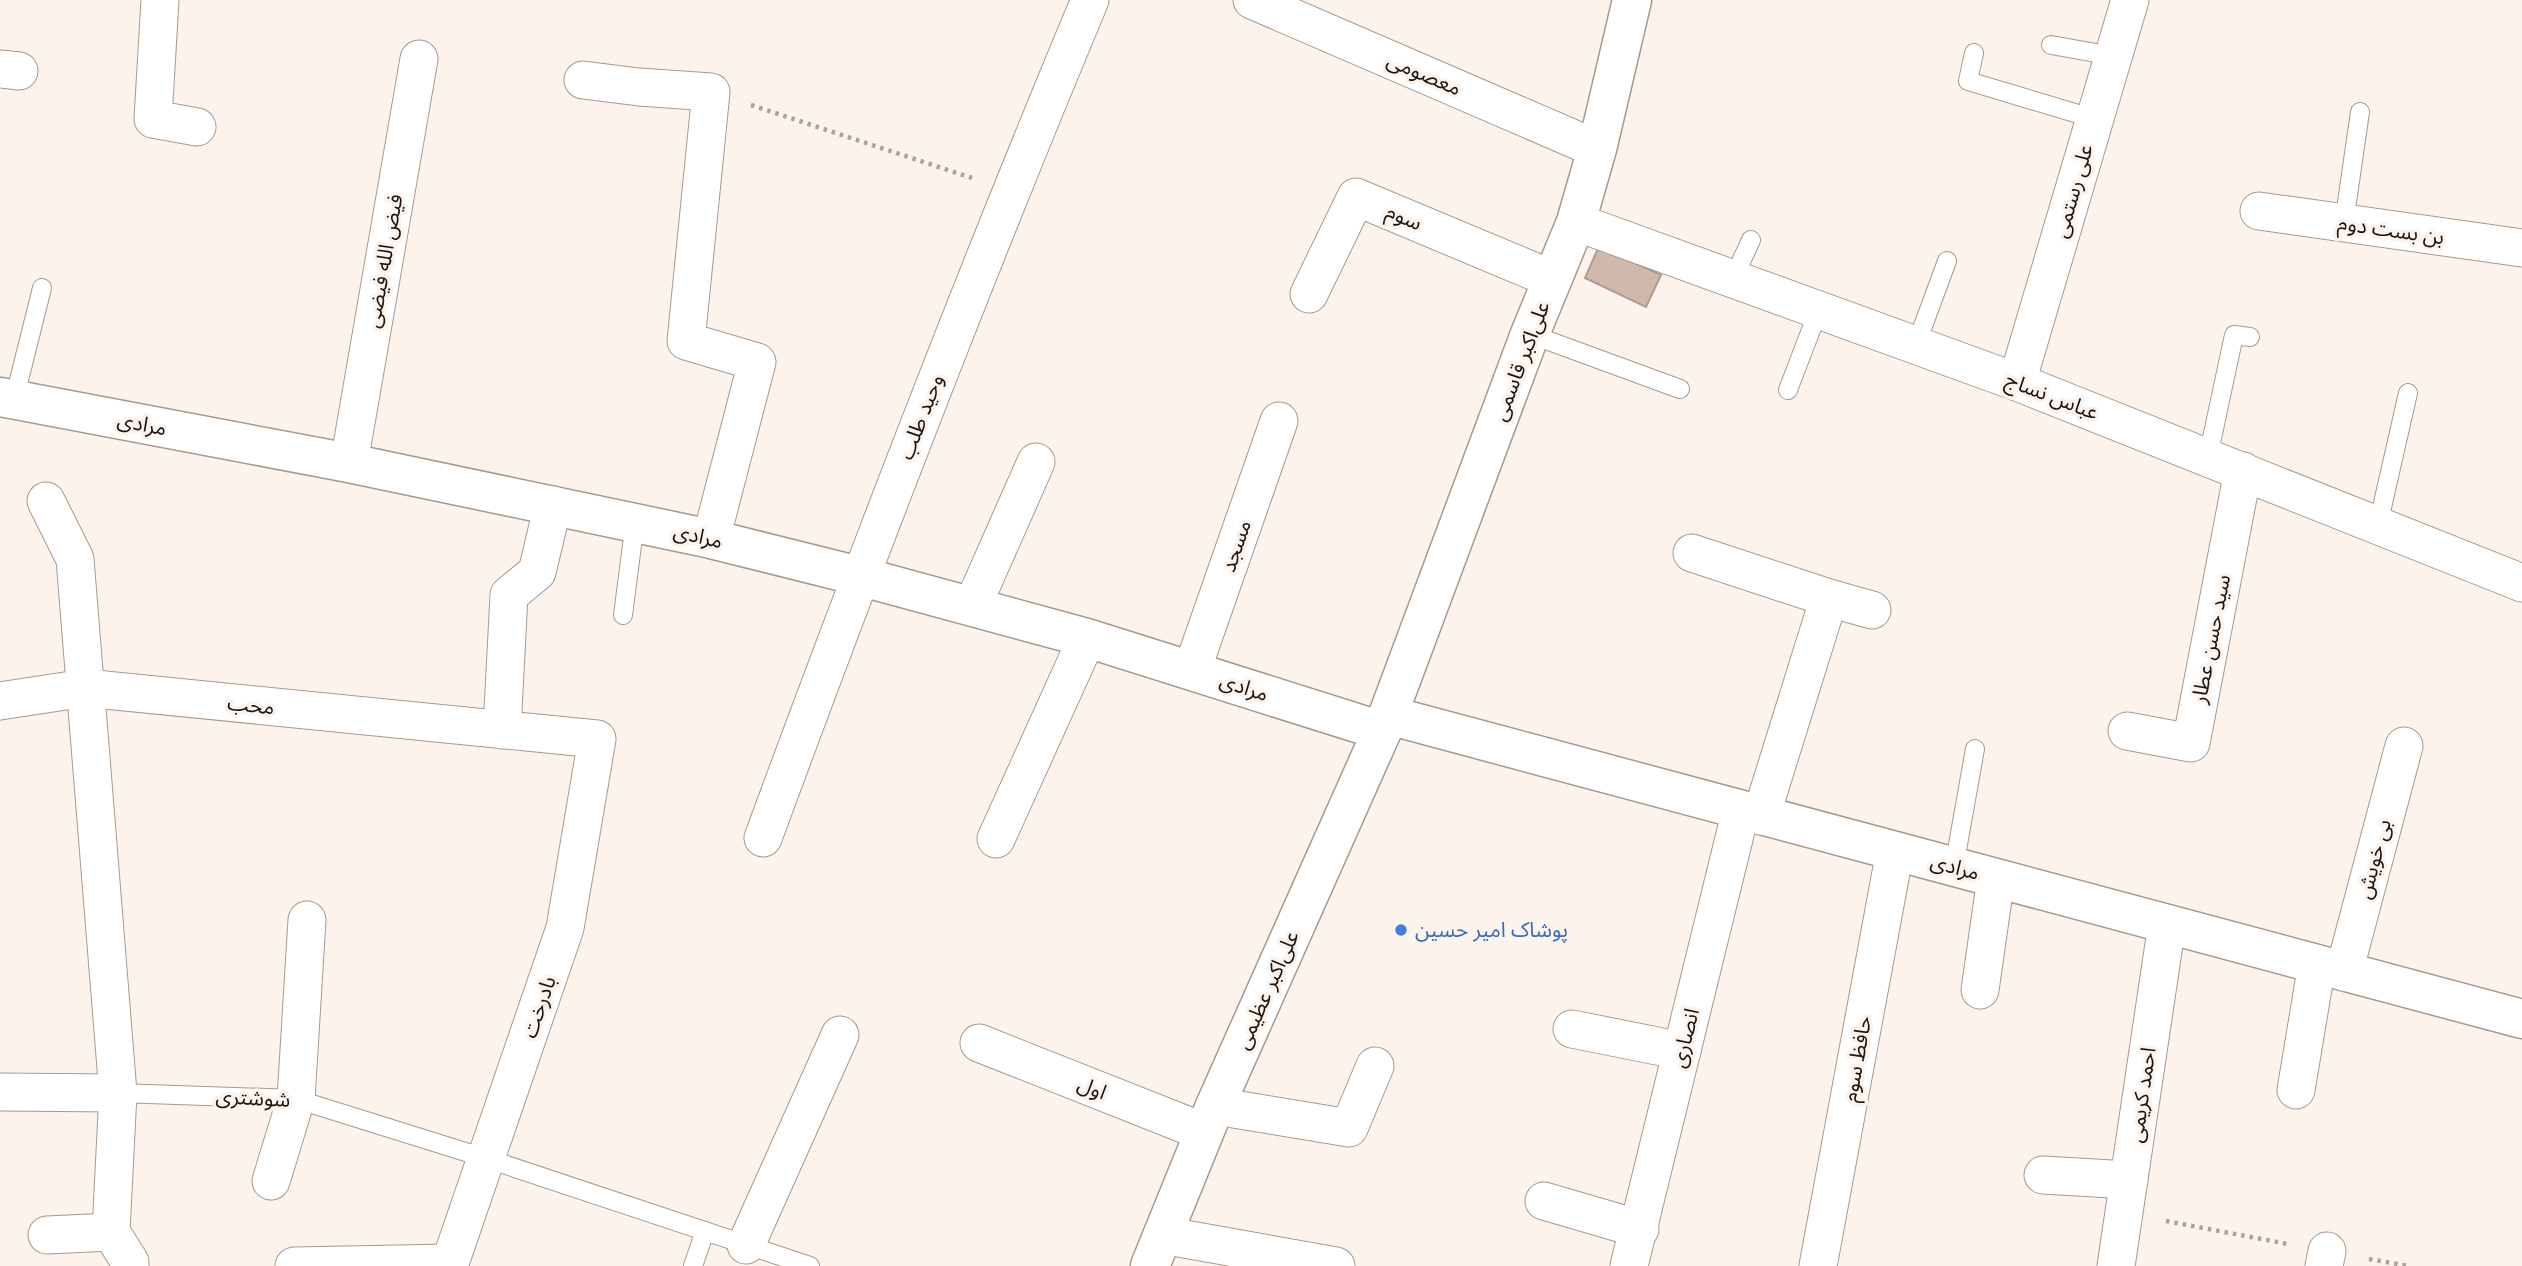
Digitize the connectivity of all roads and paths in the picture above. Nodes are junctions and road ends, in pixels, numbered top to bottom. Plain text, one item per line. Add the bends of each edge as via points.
1 (160, 0) edge
2 (1090, 0) edge
3 (1252, 0) edge
4 (1632, 0) edge
5 (2130, 0) edge
6 (2051, 45) dead end
7 (1974, 53) dead end
8 (2113, 57) junction
9 (419, 59) dead end
10 (583, 80) dead end
11 (711, 92) junction
12 (2360, 112) dead end
13 (2095, 119) junction
14 (197, 127) dead end
15 (1597, 149) junction
16 (1010, 191) junction
17 (2259, 211) dead end
18 (1576, 222) junction
19 (2344, 223) junction
20 (1751, 240) dead end
21 (2522, 248) edge
22 (1947, 261) dead end
23 (1552, 279) junction
24 (1733, 279) junction
25 (43, 288) dead end
26 (1309, 294) dead end
27 (1818, 310) junction
28 (1530, 334) junction
29 (2250, 337) dead end
30 (1916, 345) junction
31 (2017, 382) junction
32 (1680, 389) dead end
33 (1788, 390) dead end
34 (2408, 393) dead end
35 (7, 398) edge
36 (1279, 421) dead end
37 (2208, 457) junction
38 (1037, 462) dead end
39 (349, 464) junction
40 (2243, 471) junction
41 (46, 501) dead end
42 (553, 505) junction
43 (635, 522) junction
44 (2378, 525) junction
45 (711, 539) junction
46 (1692, 553) dead end
47 (859, 576) junction
48 (2522, 583) edge
49 (1829, 598) junction
50 (972, 607) junction
51 (1872, 610) dead end
52 (624, 615) dead end
53 (1087, 638) junction
54 (1192, 670) junction
55 (85, 688) junction
56 (0, 701) edge
57 (1385, 723) junction
58 (502, 730) junction
59 (2127, 731) dead end
60 (597, 739) joint
61 (2404, 746) dead end
62 (1975, 749) dead end
63 (1751, 813) junction
64 (763, 838) dead end
65 (996, 839) dead end
66 (1895, 851) junction
67 (1954, 867) junction
68 (1996, 878) junction
69 (307, 920) dead end
70 (2167, 924) junction
71 (2331, 968) junction
72 (1980, 990) dead end
73 (2522, 1019) edge
74 (1572, 1029) dead end
75 (840, 1035) dead end
76 (979, 1043) dead end
77 (1682, 1052) junction
78 (1375, 1066) dead end
79 (2296, 1090) dead end
80 (0, 1092) edge
81 (118, 1093) junction
82 (296, 1099) junction
83 (1209, 1119) junction
84 (488, 1159) junction
85 (2043, 1175) dead end
86 (271, 1181) dead end
87 (2127, 1197) junction
88 (1544, 1201) dead end
89 (1640, 1229) junction
90 (705, 1230) junction
91 (47, 1235) dead end
92 (746, 1245) junction
93 (1156, 1250) edge
94 (131, 1256) edge
95 (2325, 1258) edge
96 (449, 1265) edge
97 (294, 1266) edge
98 (693, 1266) edge
99 (810, 1266) edge
100 (1336, 1266) edge
101 (1629, 1266) edge
102 (1818, 1266) edge
103 (2116, 1266) edge
104 (2409, 1266) edge

1 - 14 street via 153,119
2 - 16 street, وحید طلب
3 - 15 street, معصومی
4 - 15 street, علی‌اکبر قاسمی
5 - 8 street, علی رستمی
6 - 8 lane
7 - 13 lane via 1968,81
8 - 13 street, علی رستمی
9 - 39 street, فیض الله فیضی
10 - 11 street
11 - 16 path
11 - 45 street via 686,341 757,362
12 - 19 lane
13 - 31 street, علی رستمی
15 - 18 street, علی‌اکبر قاسمی
16 - 47 street, وحید طلب
17 - 19 street, بن بست دوم
18 - 23 street, علی‌اکبر قاسمی
18 - 24 street, عباس نساج
19 - 21 street, بن بست دوم
20 - 24 lane
22 - 30 lane
23 - 26 street, سوم via 1356,197
23 - 28 street, علی‌اکبر قاسمی
24 - 27 street, عباس نساج
25 - 35 lane
27 - 30 street, عباس نساج
27 - 33 lane
28 - 32 lane
28 - 57 street, علی‌اکبر قاسمی
29 - 37 lane via 2234,335
30 - 31 street, عباس نساج
31 - 37 street, عباس نساج
34 - 44 lane
35 - 39 street, مرادی
36 - 54 street, مسجد
37 - 40 street, عباس نساج
38 - 50 street
39 - 42 street, مرادی
40 - 44 street, عباس نساج
40 - 59 street, سید حسن عطار via 2191,743
41 - 55 street via 75,559
42 - 43 street, مرادی
42 - 58 street via 537,572 509,595
43 - 45 street, مرادی
43 - 52 lane
44 - 48 street, عباس نساج
45 - 47 street, مرادی
46 - 49 street
47 - 50 street, مرادی
47 - 64 street, وحید طلب
49 - 51 street
49 - 63 street, انصاری
50 - 53 street, مرادی
53 - 54 street, مرادی
53 - 65 street
54 - 57 street, مرادی
55 - 56 street, محب
55 - 58 street, محب
55 - 81 street
57 - 63 street, مرادی
57 - 83 street, علی‌اکبر عظیمی
58 - 60 street, محب
60 - 84 street, بادرخت via 565,928
61 - 71 street, بی خویش
62 - 67 lane
63 - 66 street, مرادی
63 - 77 street, انصاری
66 - 67 street, مرادی
66 - 102 street, حافظ سوم
67 - 68 street, مرادی
68 - 70 street, مرادی
68 - 72 street
69 - 82 street
70 - 71 street, مرادی
70 - 87 street, احمد کریمی
71 - 73 street, مرادی
71 - 79 street, بی خویش
74 - 77 street
75 - 92 street
76 - 83 street, اول
77 - 89 street, انصاری
78 - 83 street, اول via 1349,1128
80 - 81 street
81 - 82 lane, شوشتری
81 - 94 street
82 - 84 lane, شوشتری
82 - 86 street
83 - 93 street, علی‌اکبر عظیمی
84 - 90 lane, شوشتری
84 - 96 street, بادرخت
85 - 87 street
87 - 95 path
87 - 103 street, احمد کریمی
88 - 89 street
89 - 101 street, انصاری
90 - 92 lane, شوشتری
90 - 98 lane
91 - 94 street
92 - 99 lane, شوشتری
93 - 100 street
95 - 104 path
96 - 97 street

